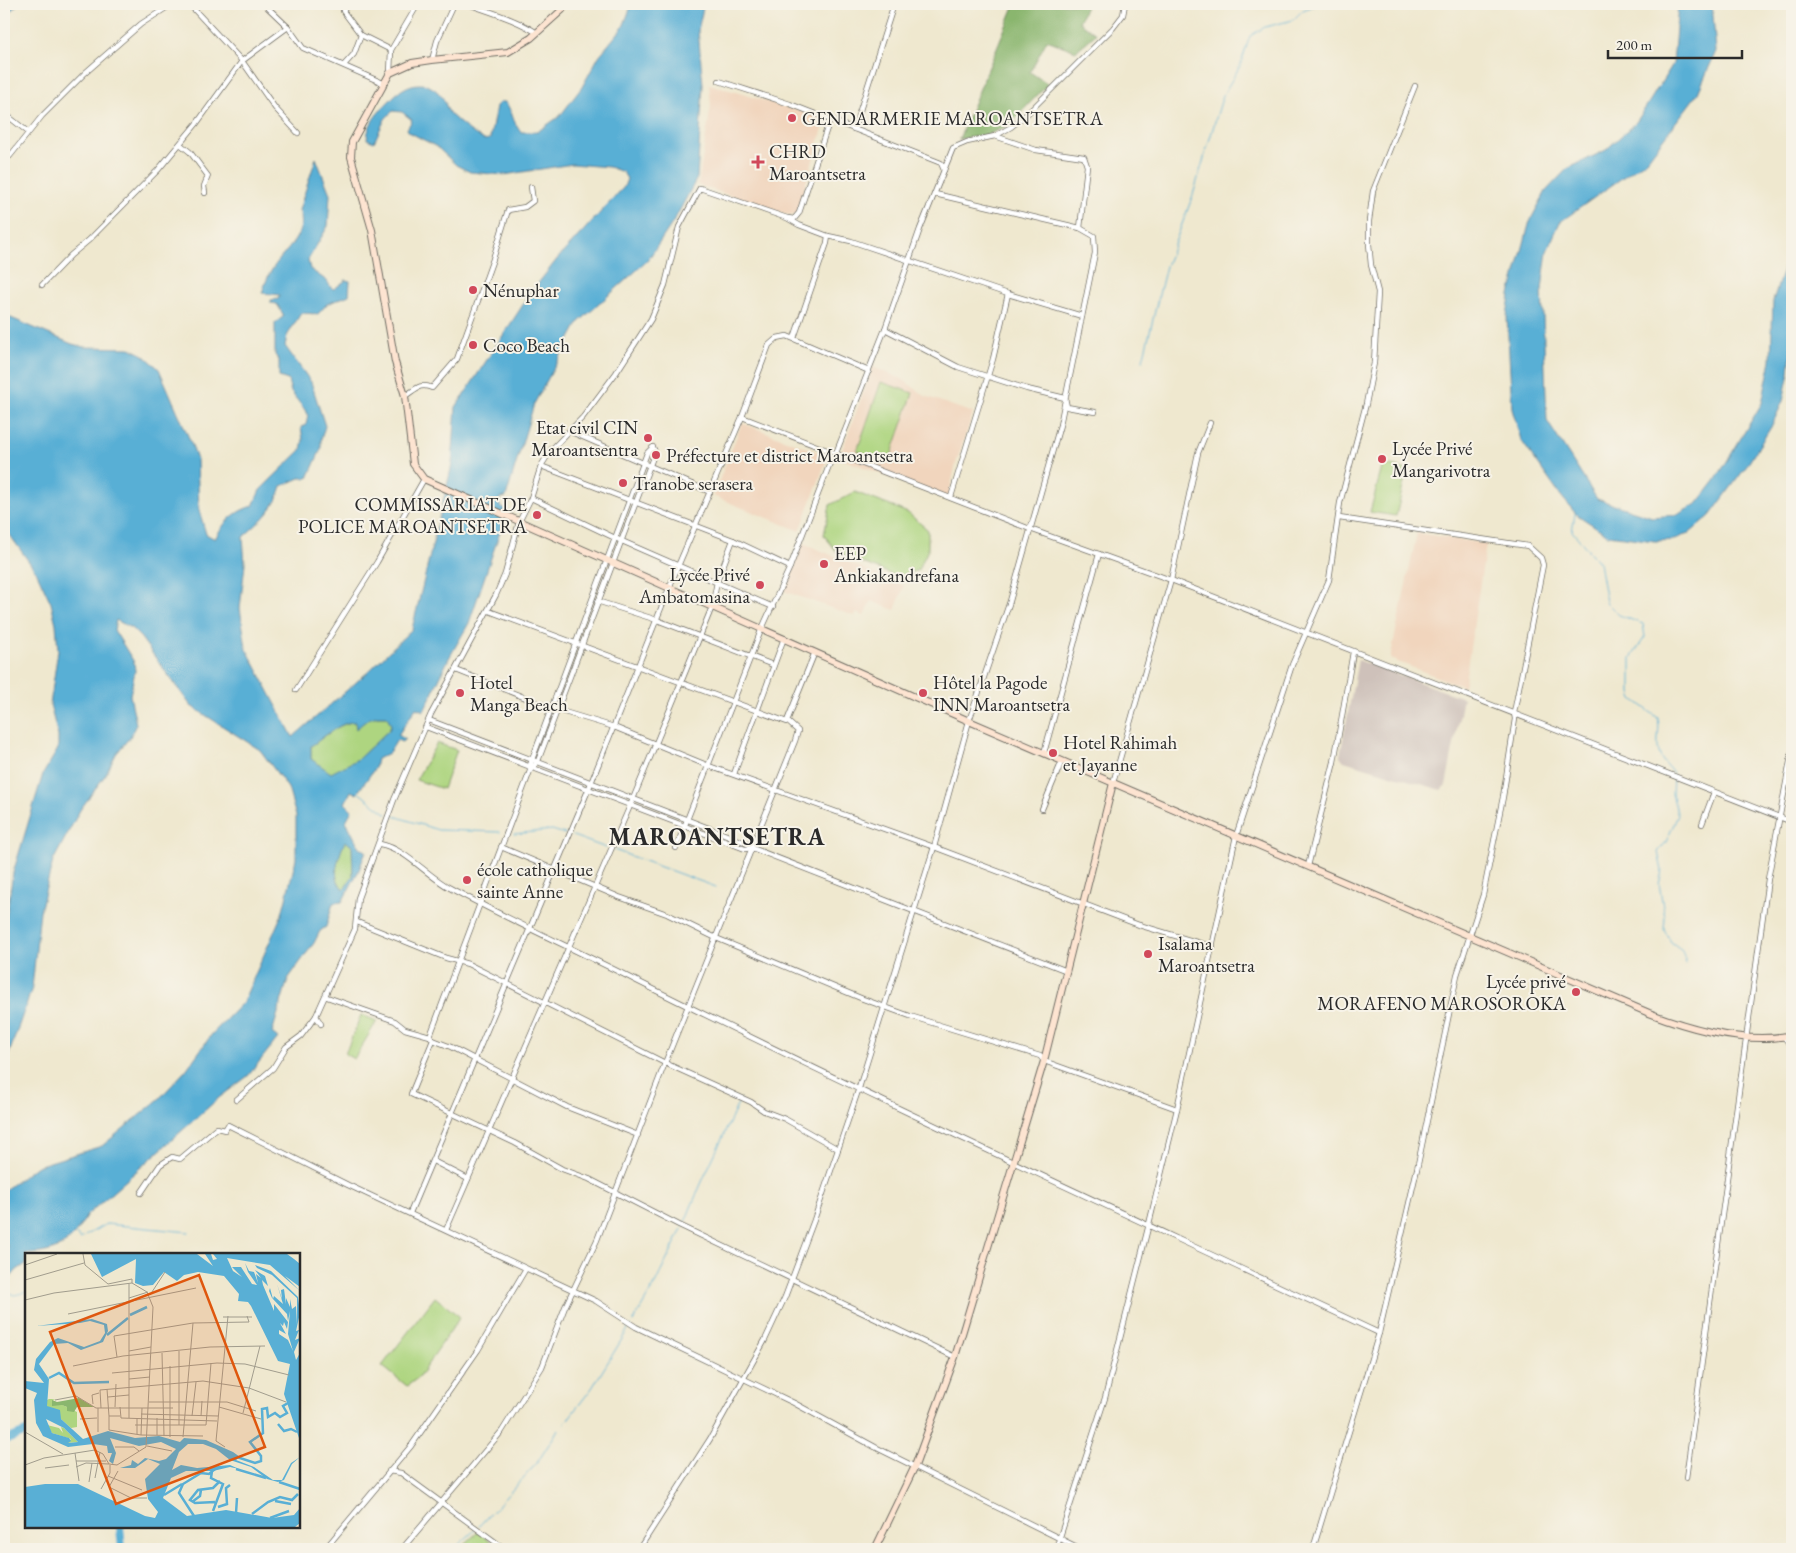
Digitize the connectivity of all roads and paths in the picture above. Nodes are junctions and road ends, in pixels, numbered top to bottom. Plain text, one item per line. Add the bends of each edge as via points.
1 (172, 4) edge
2 (189, 4) edge
3 (264, 4) edge
4 (348, 4) edge
5 (418, 4) edge
6 (454, 4) edge
7 (468, 4) edge
8 (566, 4) edge
9 (894, 4) edge
10 (1125, 4) edge
11 (288, 27) junction
12 (537, 33) junction
13 (361, 35) junction
14 (391, 50) junction
15 (432, 60) junction
16 (242, 61) junction
17 (344, 65) junction
18 (390, 73) junction
19 (719, 81) dead end
20 (383, 83) junction
21 (1415, 86) dead end
22 (4, 113) edge
23 (830, 119) junction
24 (854, 129) junction
25 (28, 132) junction
26 (298, 133) dead end
27 (994, 136) junction
28 (180, 144) junction
29 (4, 159) edge
30 (944, 170) junction
31 (531, 187) dead end
32 (204, 193) dead end
33 (935, 194) junction
34 (787, 218) junction
35 (1080, 228) junction
36 (828, 236) junction
37 (909, 261) junction
38 (42, 284) dead end
39 (1008, 294) junction
40 (1082, 316) junction
41 (885, 329) junction
42 (794, 338) junction
43 (869, 371) junction
44 (988, 376) junction
45 (405, 396) junction
46 (1066, 398) junction
47 (1095, 412) dead end
48 (742, 417) junction
49 (1210, 423) dead end
50 (569, 431) junction
51 (836, 453) junction
52 (644, 462) junction
53 (541, 466) junction
54 (649, 467) junction
55 (424, 479) junction
56 (710, 492) junction
57 (951, 497) junction
58 (531, 498) junction
59 (632, 502) junction
60 (1339, 518) junction
61 (519, 522) junction
62 (695, 525) junction
63 (1030, 529) junction
64 (615, 538) junction
65 (621, 540) junction
66 (733, 540) junction
67 (1099, 554) junction
68 (609, 562) junction
69 (678, 566) junction
70 (790, 567) junction
71 (1171, 580) junction
72 (717, 582) junction
73 (670, 588) junction
74 (597, 601) junction
75 (712, 607) junction
76 (773, 607) junction
77 (489, 611) junction
78 (657, 620) junction
79 (762, 629) junction
80 (1306, 634) junction
81 (699, 636) junction
82 (784, 638) junction
83 (574, 643) junction
84 (580, 646) junction
85 (815, 652) junction
86 (1353, 652) junction
87 (751, 658) junction
88 (773, 665) junction
89 (637, 667) junction
90 (456, 670) junction
91 (679, 682) junction
92 (296, 690) dead end
93 (734, 702) junction
94 (550, 708) junction
95 (557, 710) junction
96 (756, 710) junction
97 (1514, 713) junction
98 (429, 720) junction
99 (969, 721) junction
100 (787, 722) junction
101 (426, 726) junction
102 (614, 727) junction
103 (655, 743) junction
104 (1792, 751) edge
105 (1044, 753) junction
106 (532, 759) junction
107 (1062, 761) junction
108 (538, 762) junction
109 (530, 765) junction
110 (709, 766) junction
111 (535, 767) junction
112 (530, 771) junction
113 (734, 774) junction
114 (591, 783) junction
115 (1112, 783) junction
116 (589, 788) junction
117 (775, 788) junction
118 (1714, 792) junction
119 (632, 799) junction
120 (630, 804) junction
121 (1042, 809) dead end
122 (1778, 818) junction
123 (685, 822) junction
124 (1792, 822) edge
125 (1702, 824) dead end
126 (1236, 836) junction
127 (380, 844) junction
128 (501, 847) junction
129 (934, 847) junction
130 (676, 848) dead end
131 (752, 848) junction
132 (1308, 866) junction
133 (555, 869) junction
134 (594, 886) junction
135 (480, 902) junction
136 (1082, 903) junction
137 (914, 911) junction
138 (357, 922) junction
139 (530, 928) junction
140 (1470, 936) junction
141 (716, 938) junction
142 (568, 947) junction
143 (1213, 947) junction
144 (459, 961) junction
145 (1067, 971) junction
146 (506, 984) junction
147 (327, 997) junction
148 (544, 1003) junction
149 (688, 1007) junction
150 (884, 1007) junction
151 (316, 1016) junction
152 (321, 1024) dead end
153 (1792, 1035) edge
154 (1747, 1036) junction
155 (1784, 1037) junction
156 (432, 1038) junction
157 (1792, 1047) edge
158 (475, 1059) junction
159 (1044, 1061) junction
160 (665, 1064) junction
161 (512, 1078) junction
162 (859, 1088) junction
163 (236, 1100) dead end
164 (1177, 1109) junction
165 (452, 1114) junction
166 (489, 1131) junction
167 (638, 1135) junction
168 (838, 1149) junction
169 (433, 1161) junction
170 (1014, 1164) junction
171 (468, 1179) junction
172 (615, 1192) junction
173 (141, 1193) dead end
174 (410, 1213) junction
175 (1148, 1224) junction
176 (446, 1230) junction
177 (525, 1270) junction
178 (792, 1277) junction
179 (573, 1290) junction
180 (1379, 1333) junction
181 (956, 1357) junction
182 (743, 1379) junction
183 (915, 1466) junction
184 (389, 1471) junction
185 (1686, 1478) dead end
186 (442, 1503) junction
187 (1060, 1539) junction
188 (325, 1549) edge
189 (402, 1549) edge
190 (505, 1549) edge
191 (639, 1549) edge
192 (875, 1549) edge
193 (1056, 1549) edge
194 (1081, 1549) edge
195 (1313, 1549) edge

1 - 25 street via 141,24 85,73
2 - 16 street
3 - 11 street
4 - 13 street via 343,11
5 - 14 street
6 - 15 street
7 - 12 street via 507,20 522,22
8 - 12 main road
9 - 24 street
10 - 27 street via 1123,15 1113,28 1027,114
11 - 16 street
11 - 17 street via 304,48
12 - 15 main road via 508,52
13 - 14 street
13 - 17 street via 354,54
14 - 18 street
15 - 18 main road via 412,63
16 - 26 street via 275,108
16 - 28 street
17 - 20 street
18 - 20 main road
19 - 23 street
20 - 45 main road via 352,142 351,157 374,239 395,362
21 - 60 street via 1373,190 1369,221 1370,265 1378,292 1374,363 1366,406 1345,480
22 - 25 street
23 - 24 street
23 - 34 street via 799,213 794,219
24 - 30 street via 941,163
25 - 29 street
27 - 30 street via 953,148
27 - 35 street via 1036,150 1084,157 1087,166
28 - 32 street via 208,176
28 - 38 street via 127,204
30 - 33 street
31 - 45 street via 533,201 525,207 508,210 457,359 432,388 421,385
33 - 35 street
33 - 37 street
34 - 36 street
34 - 50 street via 700,188 679,227 665,285 651,319 616,372
35 - 40 street via 1094,235 1096,251
36 - 37 street
36 - 42 street
37 - 39 street
37 - 41 street
39 - 40 street
39 - 44 street
40 - 46 street
41 - 43 street
41 - 44 street via 958,366
42 - 43 street
42 - 48 street via 782,336 768,345
43 - 51 street
44 - 46 street
44 - 57 street
45 - 55 main road via 413,464
46 - 47 street via 1067,407
46 - 63 street
48 - 51 street
48 - 56 street
49 - 71 street via 1198,453
50 - 52 street
50 - 53 street
51 - 57 street
51 - 70 street
52 - 54 street
52 - 54 street via 649,449 655,448
52 - 59 street
53 - 58 street
53 - 59 street
54 - 56 street
54 - 59 street
55 - 61 main road
55 - 92 street via 372,570
56 - 62 street
57 - 63 street
58 - 61 street
58 - 64 street
59 - 62 street
59 - 64 street
59 - 65 street
60 - 80 street via 1328,583
60 - 97 street via 1528,546 1537,553 1543,565
61 - 68 main road
61 - 77 street via 505,574
62 - 66 street
62 - 69 street
63 - 67 street
63 - 99 street via 993,655
64 - 65 street
64 - 68 street
65 - 68 street
65 - 69 street
66 - 70 street
66 - 72 street
67 - 71 street
67 - 105 street
68 - 73 main road
68 - 74 street
68 - 83 street
69 - 72 street
69 - 73 street
70 - 76 street
71 - 80 street
71 - 115 street
72 - 75 street
72 - 76 street
73 - 75 main road
73 - 78 street
74 - 78 street
74 - 84 street
75 - 79 main road
75 - 81 street
76 - 79 street
77 - 83 street
77 - 90 street
78 - 81 street
78 - 89 street
79 - 82 main road
79 - 87 street
80 - 86 street
80 - 126 street via 1285,683
81 - 87 street
81 - 91 street
82 - 85 main road
82 - 88 street
83 - 84 street
83 - 94 street
84 - 89 street
84 - 95 street
85 - 99 main road
85 - 100 street
86 - 97 street
86 - 132 street via 1334,762
87 - 88 street
87 - 93 street
88 - 96 street
89 - 91 street
89 - 102 street
90 - 94 street
90 - 98 street
91 - 93 street
91 - 103 street
93 - 96 street
93 - 110 street
94 - 95 street
94 - 106 street
95 - 102 street
95 - 108 street
96 - 100 street
96 - 113 street
97 - 118 street via 1550,730
97 - 140 street via 1503,797 1483,895
98 - 101 street
98 - 106 street
99 - 105 main road
99 - 129 street
100 - 117 street via 795,728 797,735
101 - 109 street
101 - 127 street
102 - 103 street
102 - 114 street
103 - 110 street
103 - 119 street
104 - 122 street
105 - 107 main road
106 - 108 street
106 - 109 street
107 - 115 main road
107 - 121 street
108 - 111 street
108 - 114 street
109 - 111 street
109 - 112 street
110 - 113 street
110 - 123 street
111 - 112 street
111 - 116 street
112 - 128 street
113 - 117 street
114 - 116 street
114 - 119 street
115 - 126 main road
115 - 136 main road
116 - 120 street
116 - 133 street
117 - 129 street
117 - 131 street
118 - 122 street
118 - 125 street
119 - 120 street
119 - 123 street
120 - 123 street
120 - 134 street
122 - 124 street
122 - 154 street
123 - 130 street
123 - 131 street via 749,844
126 - 132 main road
126 - 143 street
127 - 135 street via 394,849 442,884
127 - 138 street via 358,898
128 - 133 street
128 - 135 street
129 - 136 street
129 - 137 street
131 - 137 street
131 - 141 street
132 - 140 main road
133 - 134 street
133 - 139 street
134 - 141 street via 668,914
134 - 142 street
135 - 139 street
135 - 144 street
136 - 143 street
136 - 145 main road
137 - 145 street
137 - 150 street
138 - 144 street
138 - 147 street
139 - 142 street
139 - 146 street
140 - 154 main road via 1666,1020 1706,1032
140 - 180 street via 1456,980
141 - 149 street
141 - 150 street
142 - 148 street
142 - 149 street
143 - 164 street
144 - 146 street
144 - 156 street
145 - 159 main road
146 - 148 street
146 - 158 street
147 - 151 street
147 - 156 street
148 - 160 street
148 - 161 street
149 - 160 street
149 - 162 street
150 - 159 street via 1040,1056
150 - 162 street
151 - 152 street
151 - 163 street via 302,1036 286,1047 273,1068
153 - 155 main road
154 - 155 main road
154 - 185 street
155 - 157 street
156 - 158 street
156 - 165 street via 411,1094
158 - 161 street
158 - 165 street
159 - 164 street
159 - 170 main road
160 - 167 street
160 - 168 street via 751,1102
161 - 166 street
161 - 167 street via 569,1108
162 - 168 street
162 - 170 street
164 - 175 street
165 - 166 street
165 - 169 street
166 - 171 street
166 - 172 street
167 - 172 street
168 - 178 street
169 - 171 street
169 - 174 street
170 - 175 street
170 - 181 main road
171 - 176 street
172 - 178 street via 679,1226
172 - 179 street
173 - 174 street via 160,1165 172,1157 180,1159 217,1128 225,1130 228,1125
174 - 176 street
175 - 180 street
175 - 187 street via 1104,1398
176 - 177 street
177 - 179 street
177 - 184 street via 478,1350 411,1446
178 - 181 street
178 - 182 street via 778,1313
179 - 182 street via 636,1327
179 - 186 street via 542,1367 502,1431
180 - 195 street
181 - 183 main road
182 - 183 street
182 - 191 street via 710,1439
183 - 187 street
183 - 192 main road
184 - 186 street via 401,1473
184 - 188 street
186 - 189 street
186 - 190 street
187 - 193 street
187 - 194 street

